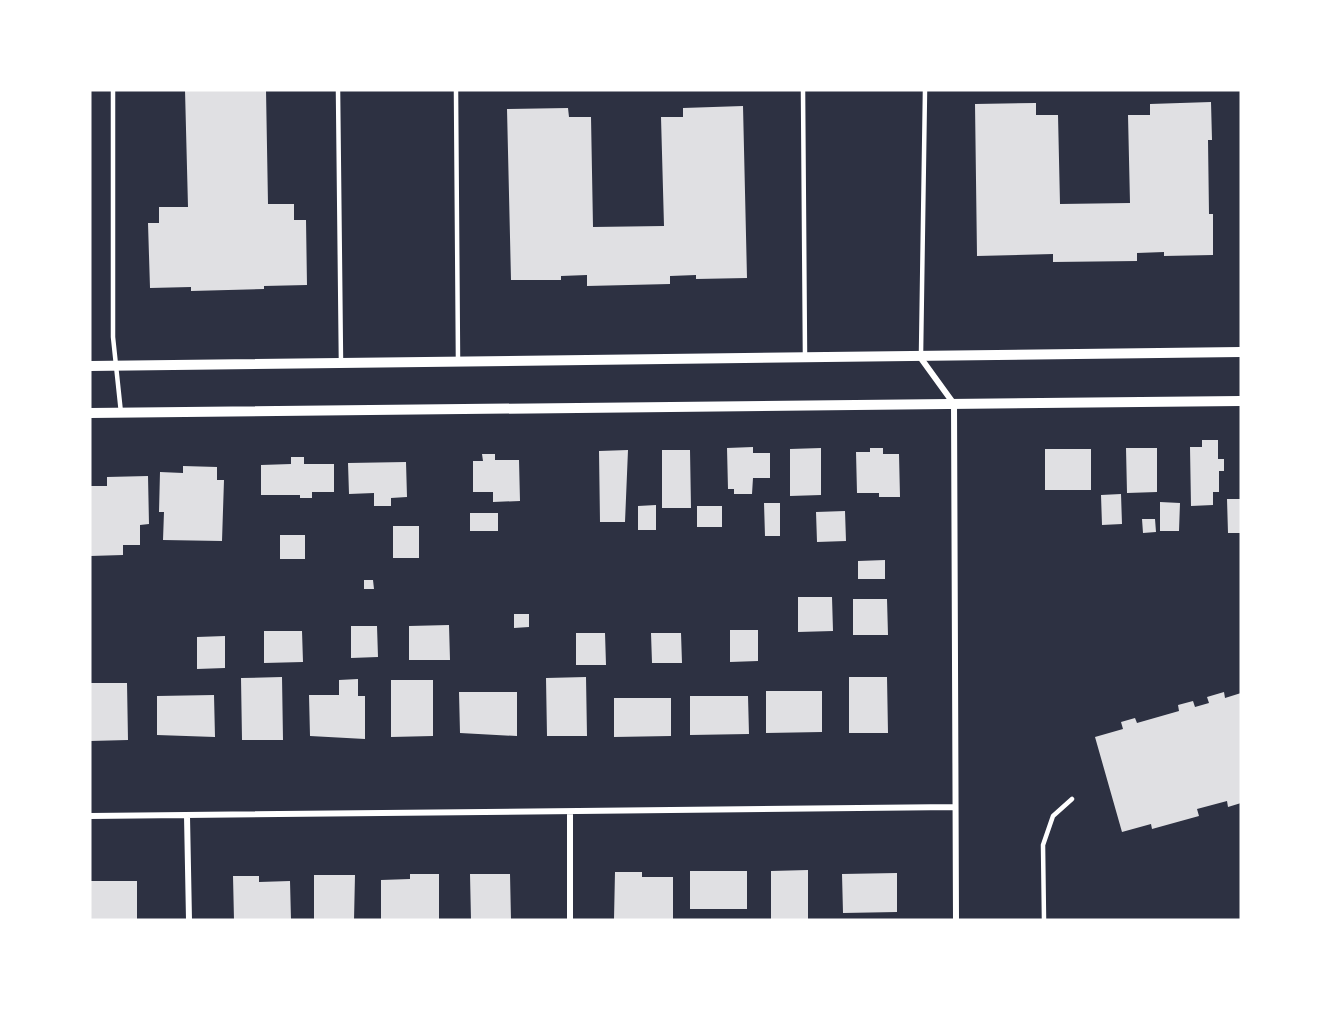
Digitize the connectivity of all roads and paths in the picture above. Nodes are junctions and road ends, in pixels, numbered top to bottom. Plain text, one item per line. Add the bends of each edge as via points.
1 (113, 90) edge
2 (338, 90) edge
3 (802, 90) edge
4 (925, 90) edge
5 (456, 91) edge
6 (1241, 352) edge
7 (920, 357) junction
8 (805, 359) junction
9 (458, 363) junction
10 (341, 364) junction
11 (90, 366) edge
12 (116, 366) junction
13 (1241, 401) edge
14 (954, 404) junction
15 (121, 412) junction
16 (90, 413) edge
17 (1072, 799) dead end
18 (955, 807) junction
19 (570, 812) junction
20 (90, 816) edge
21 (187, 816) junction
22 (189, 920) edge
23 (570, 920) edge
24 (956, 920) edge
25 (1044, 920) edge

1 - 12 lane
2 - 10 lane
3 - 8 lane
4 - 7 lane
5 - 9 lane
6 - 7 street
7 - 8 street
7 - 14 street
8 - 9 street
9 - 10 street
10 - 12 street
11 - 12 street
12 - 15 lane
13 - 14 street
14 - 15 street
14 - 18 street
15 - 16 street
17 - 25 lane via 1053,816 1043,845
18 - 19 street
18 - 24 street
19 - 21 street
19 - 23 street
20 - 21 street
21 - 22 street

